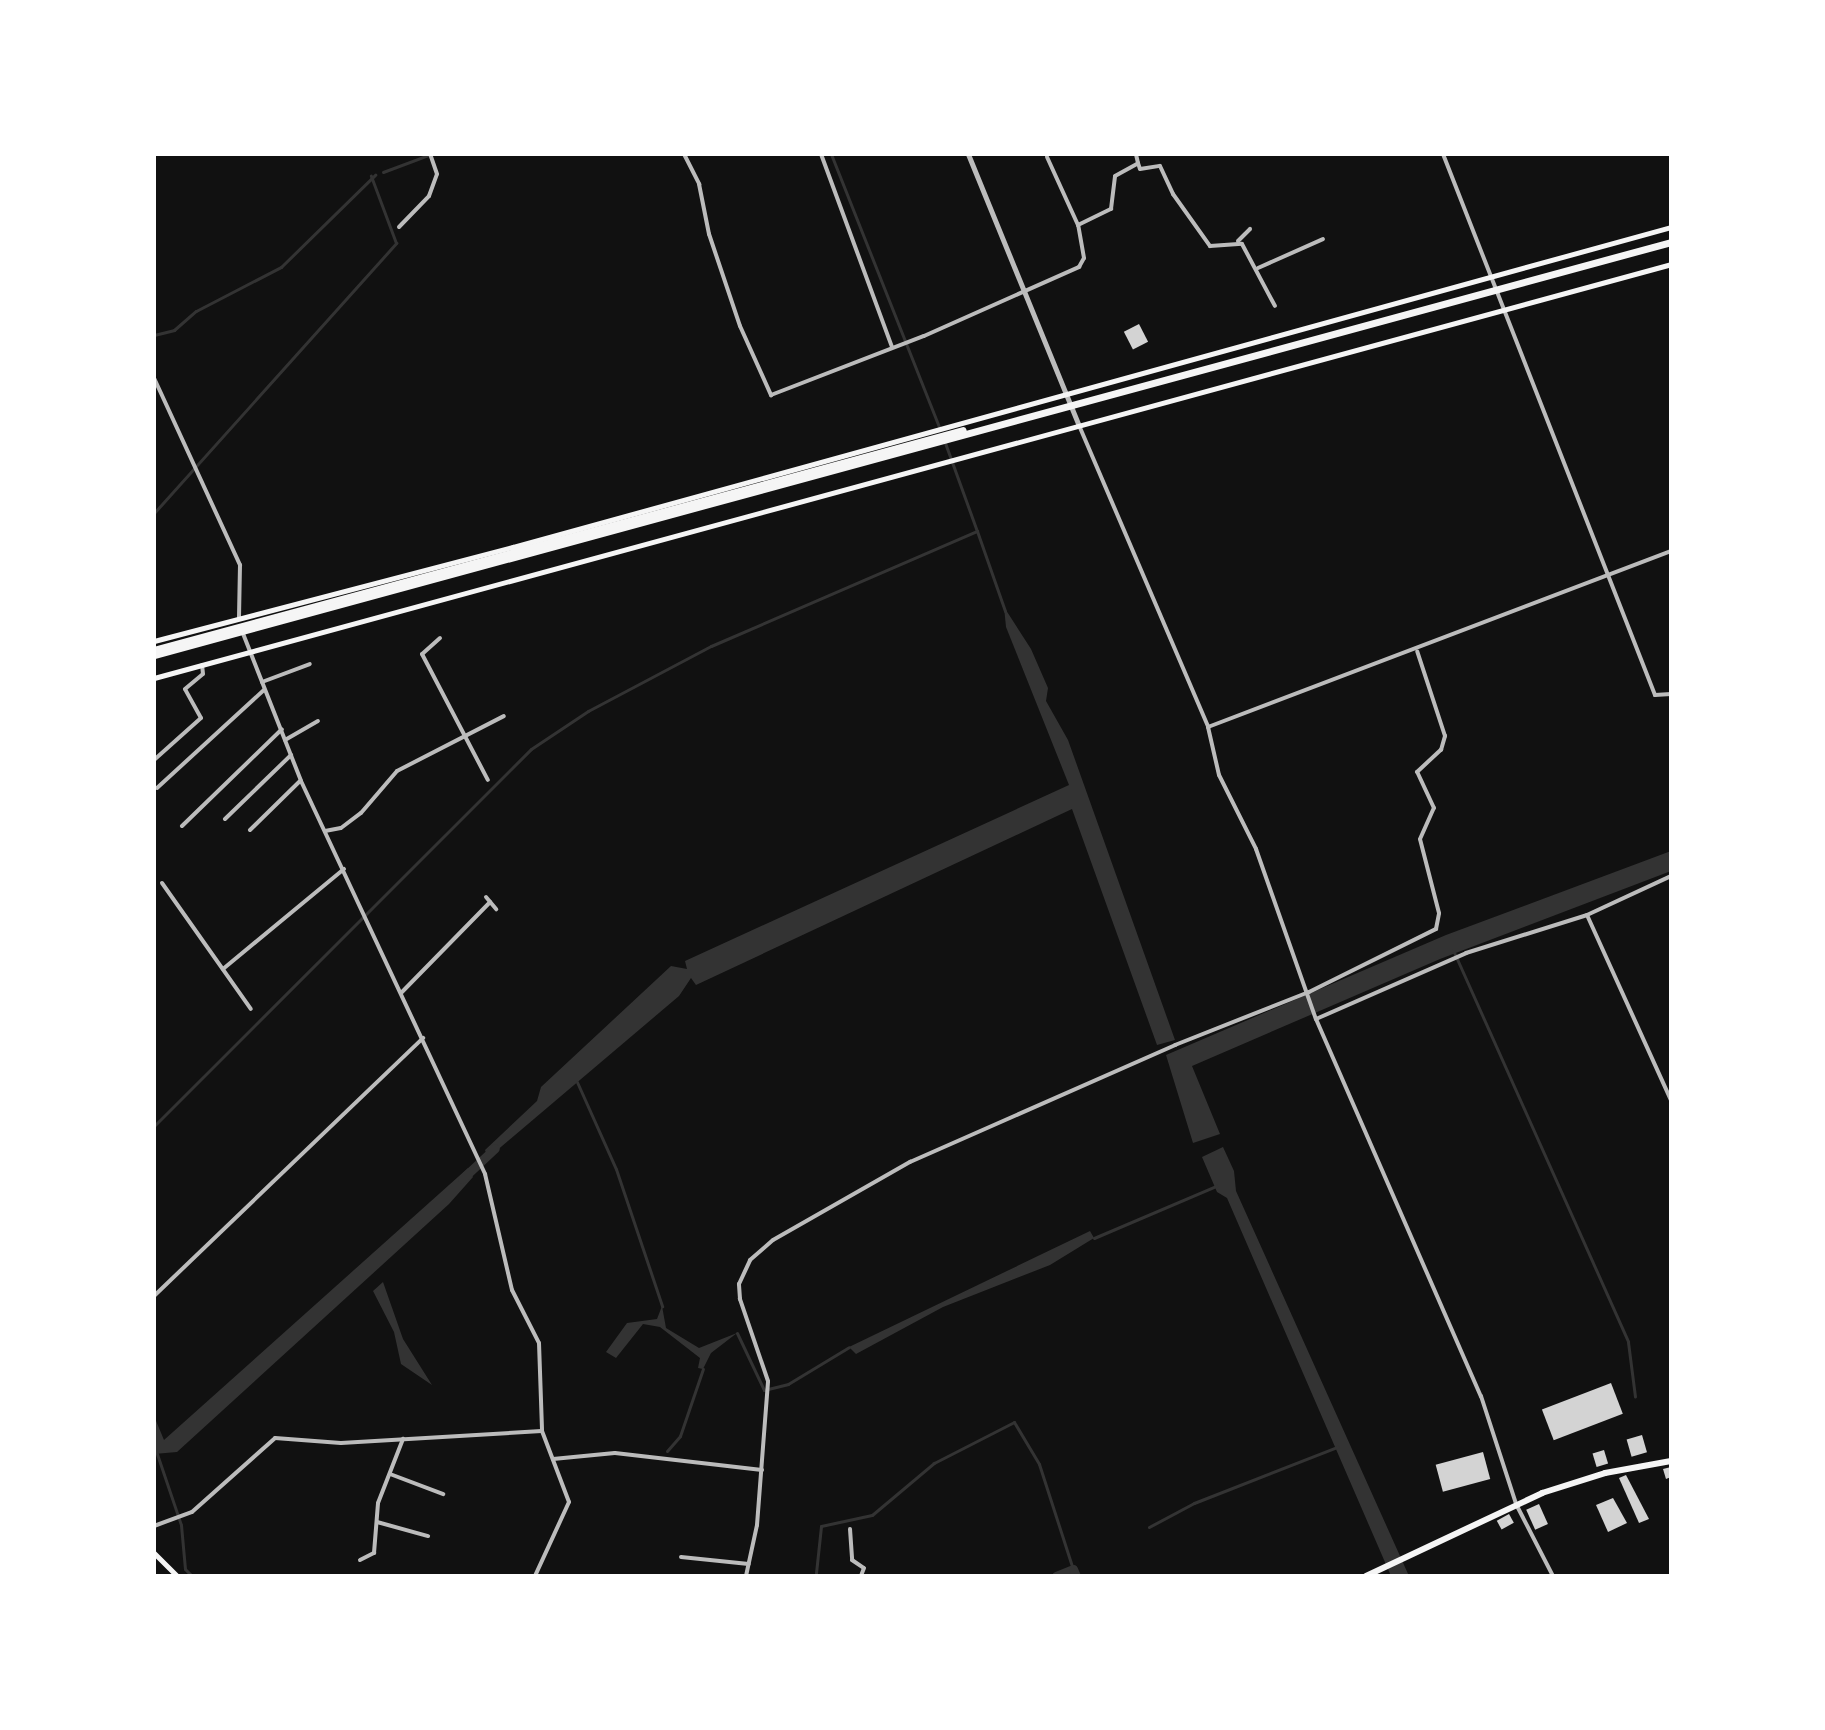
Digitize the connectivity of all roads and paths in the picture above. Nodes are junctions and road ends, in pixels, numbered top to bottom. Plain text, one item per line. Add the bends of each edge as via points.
1 (684, 154) edge
2 (821, 154) edge
3 (968, 154) edge
4 (1136, 154) edge
5 (1443, 154) edge
6 (431, 156) edge
7 (1047, 157) dead end
8 (1138, 163) junction
9 (1078, 225) junction
10 (399, 227) dead end
11 (1671, 227) edge
12 (1250, 229) dead end
13 (1323, 239) dead end
14 (1671, 240) edge
15 (1238, 241) junction
16 (1671, 264) edge
17 (1258, 268) junction
18 (1489, 277) junction
19 (1024, 293) junction
20 (1275, 306) dead end
21 (1500, 308) junction
22 (892, 347) junction
23 (154, 378) edge
24 (1066, 395) junction
25 (1078, 423) junction
26 (1671, 551) edge
27 (1606, 576) junction
28 (238, 618) junction
29 (440, 638) dead end
30 (154, 641) edge
31 (248, 650) junction
32 (1417, 651) junction
33 (154, 653) edge
34 (310, 664) dead end
35 (202, 665) junction
36 (154, 678) edge
37 (262, 682) junction
38 (265, 689) junction
39 (1671, 694) edge
40 (504, 716) dead end
41 (318, 721) dead end
42 (1208, 727) junction
43 (282, 729) junction
44 (466, 735) junction
45 (285, 740) junction
46 (291, 755) junction
47 (154, 760) edge
48 (488, 780) dead end
49 (301, 781) junction
50 (157, 788) dead end
51 (225, 819) dead end
52 (182, 826) dead end
53 (250, 830) dead end
54 (325, 831) junction
55 (344, 869) junction
56 (1671, 876) edge
57 (162, 883) dead end
58 (486, 897) dead end
59 (490, 902) junction
60 (496, 909) dead end
61 (1587, 915) junction
62 (223, 969) junction
63 (402, 992) junction
64 (1308, 994) junction
65 (251, 1009) dead end
66 (1315, 1017) junction
67 (423, 1038) junction
68 (1671, 1100) edge
69 (154, 1296) edge
70 (542, 1431) junction
71 (403, 1439) junction
72 (553, 1459) junction
73 (1671, 1461) edge
74 (762, 1470) junction
75 (389, 1473) junction
76 (443, 1494) dead end
77 (1516, 1504) junction
78 (377, 1522) junction
79 (154, 1526) edge
80 (850, 1529) dead end
81 (428, 1536) dead end
82 (154, 1553) edge
83 (681, 1557) dead end
84 (360, 1560) dead end
85 (749, 1564) junction
86 (177, 1576) edge
87 (535, 1576) edge
88 (746, 1576) edge
89 (861, 1576) edge
90 (1366, 1576) edge
91 (1553, 1576) edge

1 - 22 street via 768,394
2 - 22 street
3 - 19 street
4 - 8 street
5 - 18 street
6 - 10 street via 437,174 429,196
7 - 9 street
8 - 9 street via 1115,176 1111,209
8 - 15 street via 1140,169 1160,166 1210,246
9 - 19 street via 1083,263
11 - 18 main road
12 - 15 street
13 - 17 street
14 - 33 highway
15 - 17 street
16 - 21 main road
17 - 20 street
18 - 21 street
18 - 24 main road
19 - 22 street
19 - 24 street
21 - 25 main road
21 - 27 street
23 - 28 street via 240,565
24 - 25 street
24 - 28 main road
25 - 31 main road
25 - 42 street
26 - 27 street
27 - 32 street
27 - 39 street via 1655,695
28 - 30 main road
28 - 31 street
29 - 44 street via 422,654
31 - 35 main road
31 - 37 street
32 - 42 street via 1403,649
32 - 64 street via 1445,736 1441,750 1417,772 1434,808 1420,839 1439,923 1433,931
34 - 37 street
35 - 36 main road
35 - 47 street via 203,674 185,689 201,718
37 - 38 street
38 - 43 street
38 - 50 street
40 - 44 street
41 - 45 street
42 - 64 street via 1219,775 1256,849
43 - 45 street
43 - 52 street
44 - 48 street
44 - 54 street via 397,771 361,813 341,828
45 - 46 street
46 - 49 street
46 - 51 street
49 - 53 street
49 - 54 street
54 - 55 street
55 - 62 street
55 - 63 street
56 - 61 street
57 - 62 street
58 - 59 street
59 - 60 street
59 - 63 street
61 - 66 street via 1466,953
61 - 68 street
62 - 65 street
63 - 67 street
64 - 66 street
64 - 74 street via 1175,1045 910,1162 759,1251 743,1272 740,1299 767,1384
66 - 77 street via 1481,1396
67 - 69 street
67 - 70 street via 485,1174 512,1290 539,1343
70 - 71 street
70 - 72 street
71 - 75 street
71 - 79 street via 341,1443 275,1438 182,1516
72 - 74 street via 615,1453
72 - 87 street via 568,1510
73 - 77 main road via 1605,1473
74 - 85 street
75 - 76 street
75 - 78 street
77 - 90 main road
77 - 91 street
78 - 81 street
78 - 84 street via 374,1553
80 - 89 street via 852,1560 864,1568
82 - 86 main road
83 - 85 street
85 - 88 street

